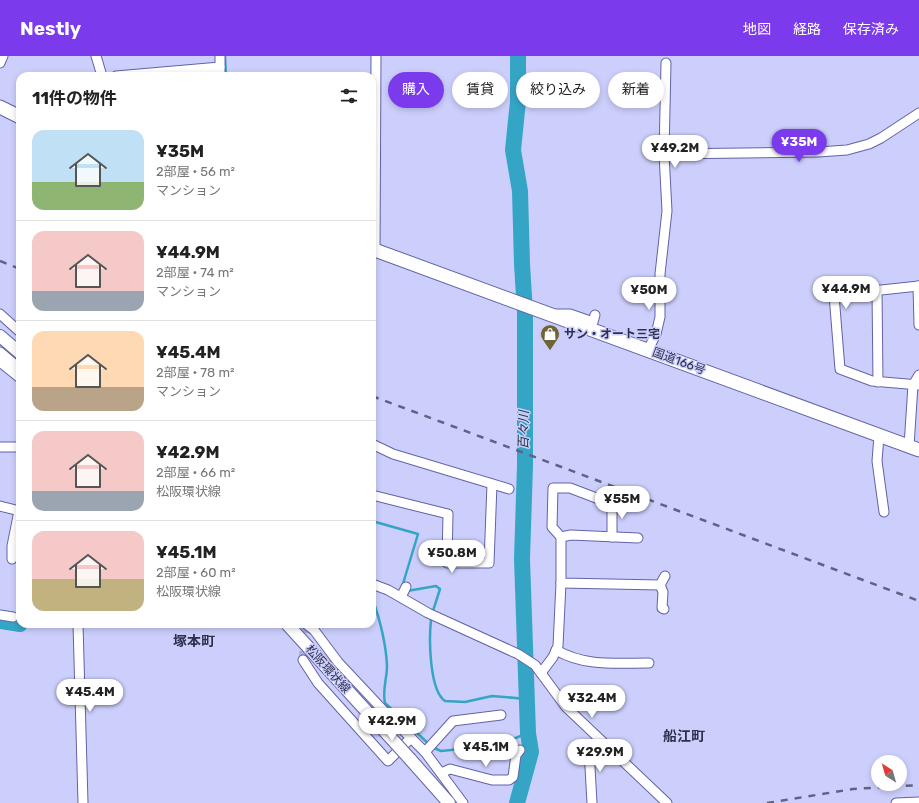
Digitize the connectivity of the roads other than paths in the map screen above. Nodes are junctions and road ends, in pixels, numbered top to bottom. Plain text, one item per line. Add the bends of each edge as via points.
1 (2, 56) edge
2 (96, 56) edge
3 (220, 56) edge
4 (376, 56) edge
5 (0, 62) edge
6 (666, 63) dead end
7 (220, 71) edge
8 (101, 72) edge
9 (199, 72) edge
10 (376, 72) edge
11 (0, 107) edge
12 (919, 114) edge
13 (16, 115) edge
14 (664, 154) junction
15 (376, 250) edge
16 (918, 286) edge
17 (877, 290) junction
18 (0, 314) edge
19 (549, 314) junction
20 (596, 316) dead end
21 (919, 326) edge
22 (16, 328) edge
23 (0, 336) edge
24 (16, 350) edge
25 (648, 350) junction
26 (0, 352) edge
27 (0, 362) edge
28 (16, 366) edge
29 (16, 375) edge
30 (919, 375) edge
31 (878, 382) junction
32 (916, 385) edge
33 (879, 436) junction
34 (376, 446) edge
35 (0, 447) edge
36 (16, 447) edge
37 (914, 448) edge
38 (492, 484) junction
39 (509, 490) dead end
40 (376, 496) edge
41 (0, 506) edge
42 (16, 510) edge
43 (884, 512) dead end
44 (16, 528) edge
45 (561, 537) junction
46 (612, 537) junction
47 (638, 538) dead end
48 (12, 559) dead end
49 (665, 576) dead end
50 (561, 583) junction
51 (376, 585) edge
52 (660, 585) junction
53 (664, 609) dead end
54 (0, 615) edge
55 (13, 617) dead end
56 (78, 628) edge
57 (291, 628) edge
58 (311, 628) edge
59 (556, 650) junction
60 (303, 660) tunnel mouth
61 (649, 663) dead end
62 (541, 673) junction
63 (501, 715) dead end
64 (411, 738) junction
65 (599, 739) junction
66 (426, 750) junction
67 (520, 750) dead end
68 (441, 773) junction
69 (919, 802) edge
70 (83, 803) edge
71 (449, 803) edge
72 (463, 803) edge
73 (592, 803) edge
74 (667, 803) edge
75 (896, 803) edge

1 - 5 street
2 - 8 street
3 - 7 street
4 - 10 street
6 - 14 street
7 - 9 street
11 - 13 highway
12 - 14 street via 881,138 847,150
14 - 25 street via 666,211 660,274 660,317 656,334
15 - 19 highway, 国道166号
16 - 17 street
16 - 21 street
17 - 31 street
17 - 31 street via 834,295 840,369
18 - 22 street
19 - 20 street via 570,314 593,322
19 - 25 highway, 国道166号
23 - 24 main road
25 - 33 highway, 国道166号
26 - 28 street
27 - 29 street
30 - 32 street
31 - 32 street
32 - 37 street
33 - 37 highway, 国道166号
33 - 43 street via 877,461
34 - 38 street via 393,454
35 - 36 street
38 - 39 street
38 - 40 street via 489,563 447,563 448,514
41 - 42 street
44 - 48 street
45 - 46 street
45 - 46 street via 552,527 553,488 570,488 612,504
45 - 50 street
46 - 47 street
49 - 52 street
50 - 52 street
50 - 59 street
51 - 62 street via 403,591 428,614 518,654
52 - 53 street
54 - 55 street
56 - 70 street
57 - 71 main road, 松阪環状線, bridge
58 - 64 street via 338,662
59 - 61 street via 589,663
59 - 62 street
60 - 64 street via 318,683 388,761
62 - 65 street via 566,707
63 - 66 street via 453,720
64 - 66 street
65 - 73 street via 589,749
65 - 74 street
66 - 68 street
67 - 68 street via 516,755 513,776 509,780 492,780 450,770
68 - 72 street
69 - 75 street

